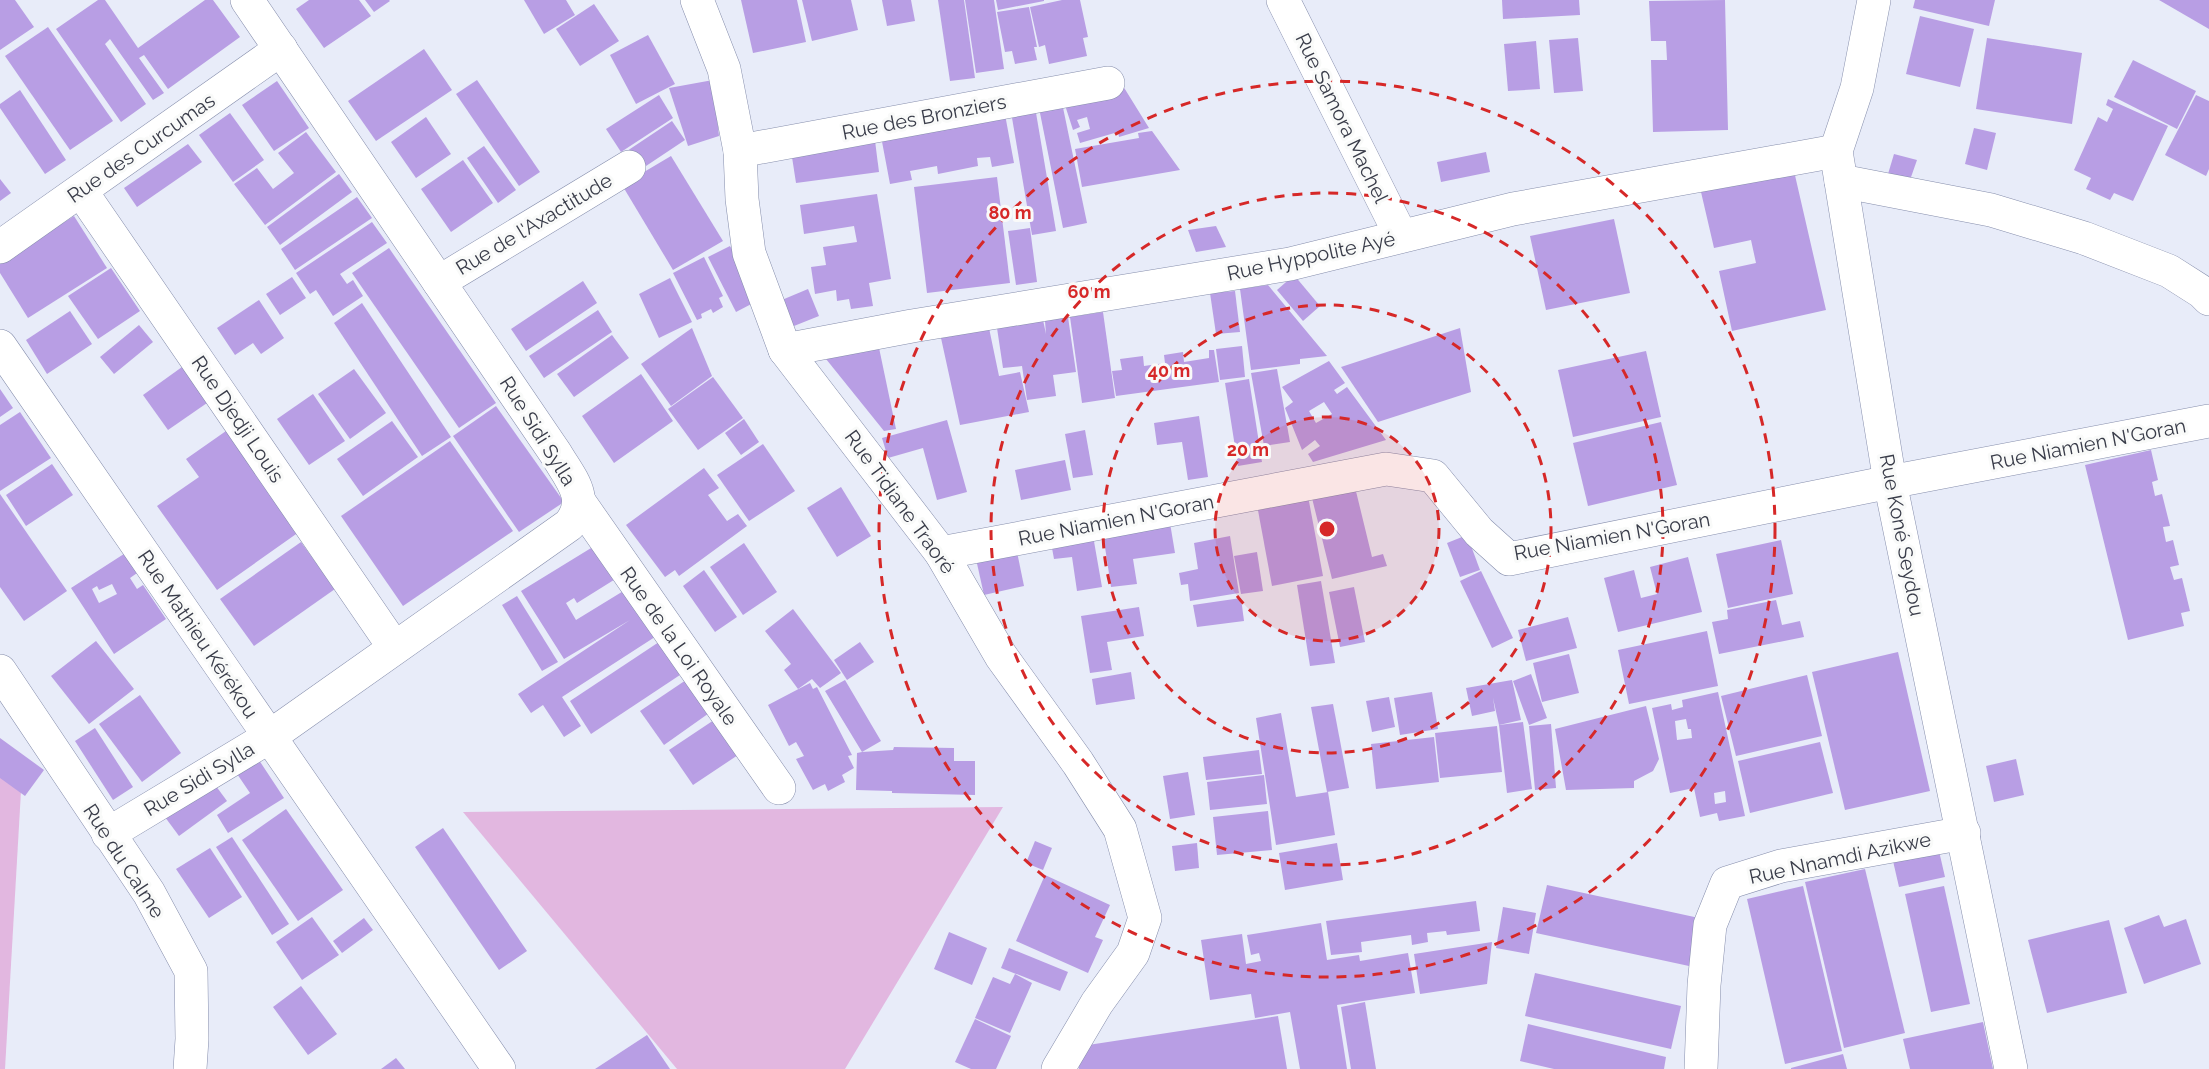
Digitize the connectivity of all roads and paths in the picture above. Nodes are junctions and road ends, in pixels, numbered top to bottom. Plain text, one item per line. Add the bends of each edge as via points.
1 (247, 0) edge
2 (697, 0) edge
3 (1283, 0) edge
4 (1874, 0) edge
5 (281, 50) junction
6 (1108, 83) dead end
7 (740, 151) junction
8 (1838, 166) junction
9 (629, 167) dead end
10 (81, 190) junction
11 (1401, 236) junction
12 (0, 247) edge
13 (439, 282) junction
14 (2209, 299) edge
15 (0, 346) edge
16 (784, 350) junction
17 (2209, 421) edge
18 (1890, 482) junction
19 (580, 504) junction
20 (941, 553) junction
21 (394, 647) junction
22 (0, 671) edge
23 (269, 737) junction
24 (779, 788) dead end
25 (1964, 833) junction
26 (108, 834) junction
27 (191, 1054) edge
28 (216, 1069) edge
29 (499, 1069) edge
30 (1058, 1069) edge
31 (1701, 1069) edge
32 (2012, 1069) edge

1 - 5 street, Rue Sidi Sylla
2 - 7 street, Rue Tidiane Traoré via 724,69
3 - 11 street, Rue Samora Machel
4 - 8 street, Rue Koné Seydou
5 - 10 street, Rue des Curcumas
5 - 13 street, Rue Sidi Sylla
6 - 7 street, Rue des Bronziers
7 - 16 street, Rue Tidiane Traoré via 749,253
8 - 11 street, Rue Hyppolite Ayé via 1513,209
8 - 14 street via 2084,238 2169,271
8 - 18 street, Rue Koné Seydou
9 - 13 street, Rue de l'Axactitude
10 - 12 street, Rue des Curcumas
10 - 21 street, Rue Djedji Louis
11 - 16 street, Rue Hyppolite Ayé via 1290,264
13 - 19 street, Rue Sidi Sylla via 556,454 575,486
15 - 23 street, Rue Mathieu Kérékou
16 - 20 street, Rue Tidiane Traoré
17 - 18 street, Rue Niamien N'Goran
18 - 20 street, Rue Niamien N'Goran via 1509,559 1479,532 1433,476 1386,469
18 - 25 street, Rue Koné Seydou
19 - 21 street, Rue Sidi Sylla via 569,525
19 - 24 street, Rue de la Loi Royale
20 - 30 street, Rue Tidiane Traoré via 1001,656 1120,829 1144,918 1134,954 1097,1003
21 - 23 street, Rue Sidi Sylla
22 - 26 street, Rue du Calme
23 - 26 street, Rue Sidi Sylla
23 - 29 street, Rue Mathieu Kérékou
25 - 31 street, Rue Nnamdi Azikwe via 1781,866 1727,883 1710,926
25 - 32 street, Rue Koné Seydou
26 - 27 street, Rue du Calme via 149,893 191,971
27 - 28 street

